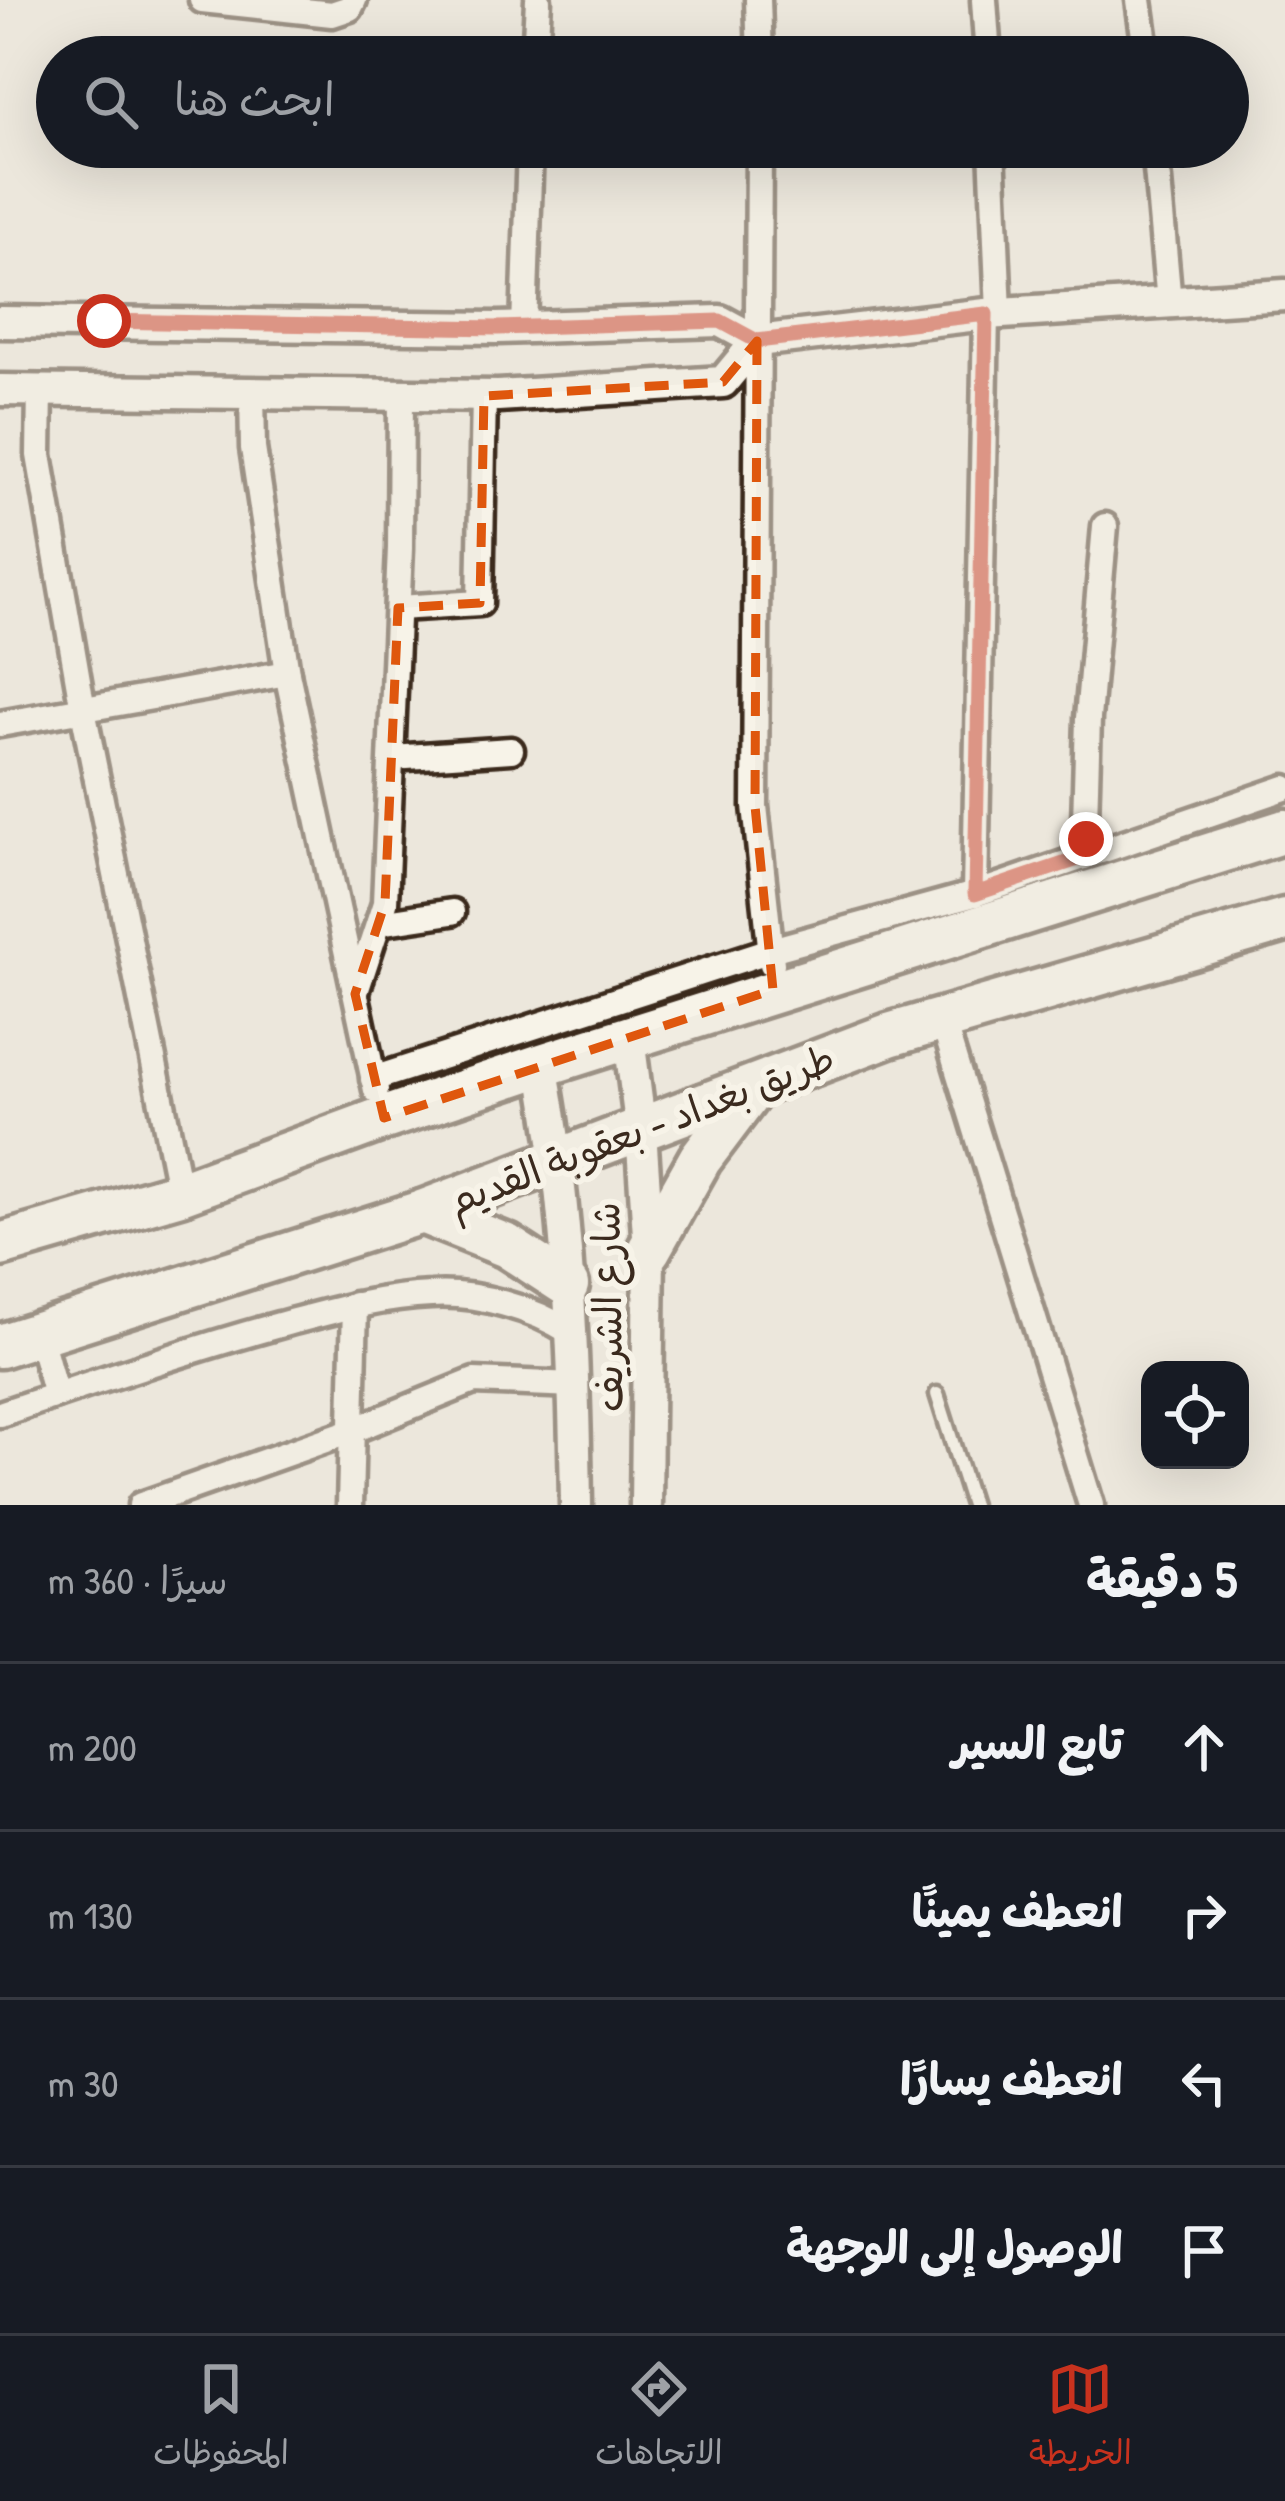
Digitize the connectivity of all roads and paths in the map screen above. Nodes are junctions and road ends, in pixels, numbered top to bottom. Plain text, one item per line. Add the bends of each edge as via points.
1 (202, 0) edge
2 (354, 0) edge
3 (538, 0) edge
4 (758, 0) edge
5 (983, 0) edge
6 (1139, 0) edge
7 (536, 36) edge
8 (759, 36) edge
9 (986, 36) edge
10 (1144, 36) edge
11 (529, 168) edge
12 (759, 168) edge
13 (992, 168) edge
14 (1157, 168) edge
15 (1285, 295) edge
16 (1169, 304) junction
17 (993, 314) junction
18 (0, 322) edge
19 (524, 328) junction
20 (757, 341) junction
21 (0, 389) edge
22 (40, 389) junction
23 (252, 391) junction
24 (401, 394) junction
25 (484, 396) junction
26 (1105, 526) dead end
27 (398, 608) junction
28 (287, 673) junction
29 (83, 710) junction
30 (0, 724) edge
31 (511, 750) dead end
32 (392, 758) junction
33 (1285, 788) edge
34 (1285, 831) edge
35 (1084, 857) junction
36 (975, 894) junction
37 (452, 912) dead end
38 (1285, 920) edge
39 (379, 922) junction
40 (772, 970) junction
41 (355, 994) junction
42 (943, 1022) junction
43 (629, 1038) junction
44 (542, 1065) junction
45 (752, 1090) junction
46 (378, 1098) junction
47 (641, 1131) junction
48 (560, 1161) junction
49 (181, 1193) junction
50 (422, 1212) junction
51 (0, 1245) edge
52 (649, 1250) junction
53 (567, 1285) junction
54 (355, 1305) junction
55 (571, 1332) junction
56 (20, 1339) edge
57 (576, 1385) junction
58 (937, 1394) dead end
59 (56, 1395) junction
60 (0, 1414) edge
61 (351, 1431) junction
62 (140, 1505) edge
63 (350, 1505) edge
64 (576, 1505) edge
65 (646, 1505) edge
66 (972, 1505) edge
67 (1091, 1505) edge

1 - 2 street via 332,14
3 - 7 street
4 - 8 street
5 - 9 street
6 - 10 street
11 - 19 street
12 - 20 street
13 - 17 street
14 - 16 street
15 - 16 street
16 - 17 street
17 - 20 street
17 - 36 street
18 - 19 street
19 - 20 street via 720,321
20 - 25 street via 724,382
20 - 40 street via 755,806
21 - 22 street
22 - 23 street
22 - 29 street via 39,455
23 - 24 street
23 - 28 street
24 - 25 street
24 - 27 street
25 - 27 street via 479,603
26 - 35 street
27 - 32 street
28 - 29 street
28 - 41 street
29 - 30 street
29 - 49 street
31 - 32 street
32 - 39 street
33 - 35 street
34 - 40 highway, طريق بغداد - بعقوبة القديم
35 - 36 street
36 - 40 street
37 - 39 street
38 - 42 highway, طريق بغداد - بعقوبة القديم
39 - 41 street
40 - 43 highway, طريق بغداد - بعقوبة القديم
40 - 46 street
41 - 46 street
42 - 45 highway, طريق بغداد - بعقوبة القديم
42 - 67 street
43 - 44 highway, طريق بغداد - بعقوبة القديم
43 - 47 street, شارع الشريف
44 - 46 highway, طريق بغداد - بعقوبة القديم
44 - 48 street, شارع الشريف
45 - 47 highway, طريق بغداد - بعقوبة القديم
45 - 52 highway
46 - 49 highway, طريق بغداد - بعقوبة القديم
47 - 48 highway, طريق بغداد - بعقوبة القديم
47 - 52 street, شارع الشريف
48 - 50 highway, طريق بغداد - بعقوبة القديم
48 - 53 street, شارع الشريف
49 - 51 highway, طريق بغداد - بعقوبة القديم
50 - 53 highway via 507,1246
50 - 56 highway, طريق بغداد - بعقوبة القديم
52 - 65 street, شارع الشريف
53 - 55 street, شارع الشريف
54 - 55 street via 469,1296
54 - 59 street
54 - 61 street
55 - 57 street, شارع الشريف
56 - 59 street
57 - 61 street via 474,1381
57 - 64 street, شارع الشريف
58 - 66 lane
59 - 60 street
61 - 62 street
61 - 63 street

